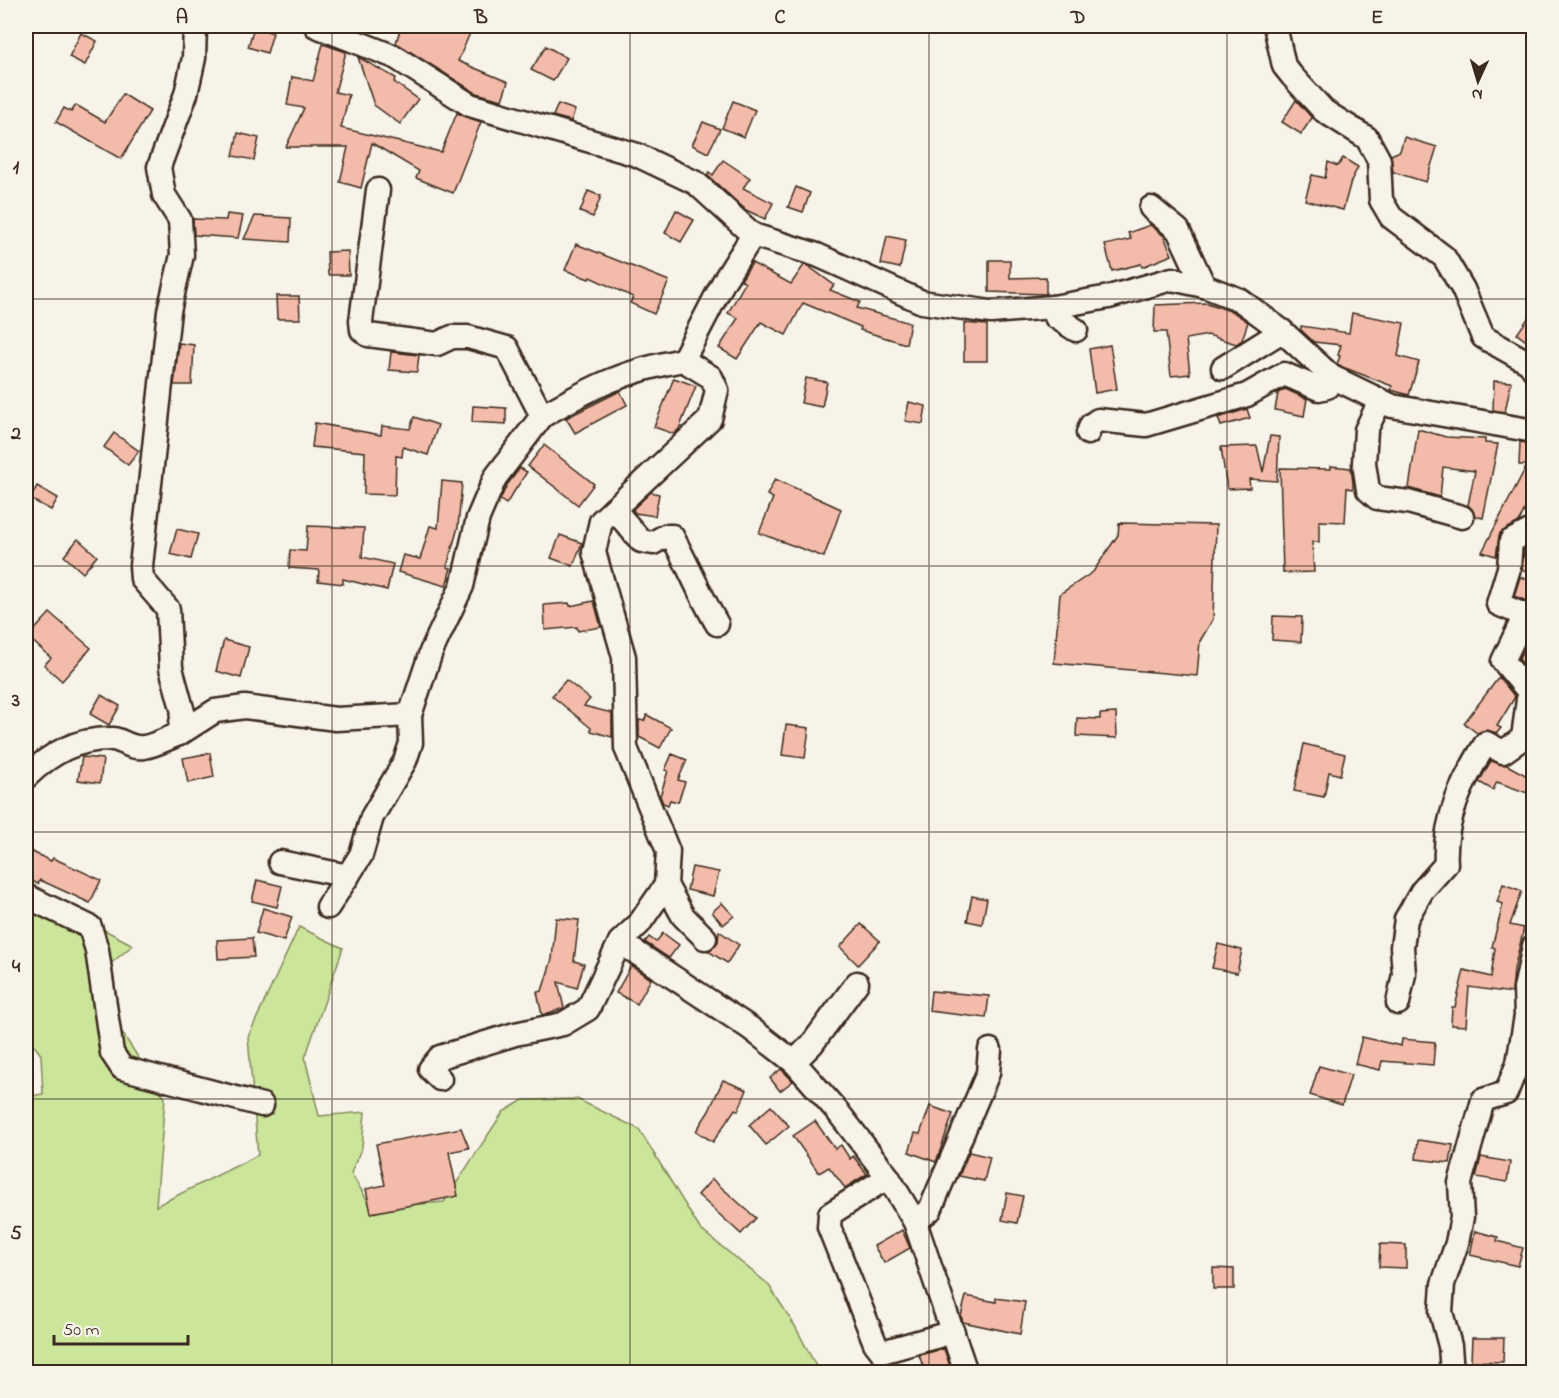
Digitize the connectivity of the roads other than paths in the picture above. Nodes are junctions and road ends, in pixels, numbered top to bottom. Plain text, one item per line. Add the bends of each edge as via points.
1 (195, 26) edge
2 (316, 26) edge
3 (1275, 26) edge
4 (378, 190) dead end
5 (1150, 208) dead end
6 (753, 235) junction
7 (1204, 286) junction
8 (1053, 306) junction
9 (1076, 330) dead end
10 (1282, 331) junction
11 (683, 360) junction
12 (1223, 368) dead end
13 (1533, 370) edge
14 (1332, 377) junction
15 (1380, 400) junction
16 (542, 416) junction
17 (1533, 431) edge
18 (1088, 433) dead end
19 (614, 509) junction
20 (1462, 517) dead end
21 (1533, 532) edge
22 (1529, 617) edge
23 (717, 624) dead end
24 (411, 715) junction
25 (179, 734) junction
26 (1528, 744) edge
27 (26, 777) edge
28 (280, 862) dead end
29 (348, 876) junction
30 (666, 885) junction
31 (26, 896) edge
32 (328, 908) dead end
33 (705, 938) dead end
34 (620, 942) junction
35 (1533, 946) edge
36 (857, 983) dead end
37 (1398, 1003) dead end
38 (990, 1050) dead end
39 (794, 1062) junction
40 (440, 1079) dead end
41 (262, 1105) dead end
42 (888, 1178) junction
43 (915, 1222) junction
44 (953, 1332) junction
45 (966, 1372) edge
46 (1452, 1372) edge

1 - 25 street via 194,58 186,94 159,167 164,195 180,220 182,255 170,311 141,566 142,579 168,609 171,668 183,712
2 - 6 street via 395,57 470,105 637,155 696,183
3 - 13 street via 1284,66 1292,76 1324,111 1367,138 1379,160 1381,200 1391,217 1444,257 1463,289 1483,337 1529,363
4 - 16 street via 362,330 368,335 437,344 452,336 468,337 507,348
5 - 7 street via 1178,230
6 - 8 street via 817,255 922,302 991,312
6 - 11 street
7 - 8 street via 1172,279 1109,297
7 - 10 street via 1240,300
8 - 9 street via 1056,316
10 - 12 street
10 - 14 street
11 - 16 street via 641,368 597,384
11 - 19 street via 711,377 717,390 710,419
14 - 15 street
14 - 18 street via 1327,387 1319,389 1284,374 1247,394 1146,425 1098,420
15 - 17 street via 1392,406
15 - 20 street via 1366,430 1364,463 1368,490 1377,498
16 - 24 street via 495,478 478,518 462,586 431,652
19 - 23 street via 647,544 672,536
19 - 30 street via 601,521 594,552 624,657 626,748 668,851
21 - 22 street via 1511,541 1509,568 1498,604
22 - 26 street via 1503,661 1529,692
24 - 25 street via 336,719 245,707 215,711
24 - 29 street via 411,743 405,761 372,817 362,855
25 - 27 street via 143,747 125,745 117,739 86,740 59,750
26 - 37 street via 1503,752 1486,742 1467,774 1444,840 1446,864 1422,891 1406,919 1404,974
28 - 29 street
29 - 32 street
30 - 33 street via 683,916
30 - 34 street via 639,924
31 - 41 street via 90,927 112,1053 122,1068
34 - 39 street via 750,1028
34 - 40 street via 588,1009 563,1024 440,1057 430,1069
35 - 46 street via 1518,1063 1506,1093 1483,1100 1460,1183 1462,1217 1443,1284 1441,1312
36 - 39 street via 813,1044
38 - 43 street via 987,1073 930,1210
39 - 42 street
42 - 43 street
42 - 44 street via 830,1214 829,1227 875,1343 882,1352
43 - 44 street
44 - 45 street

